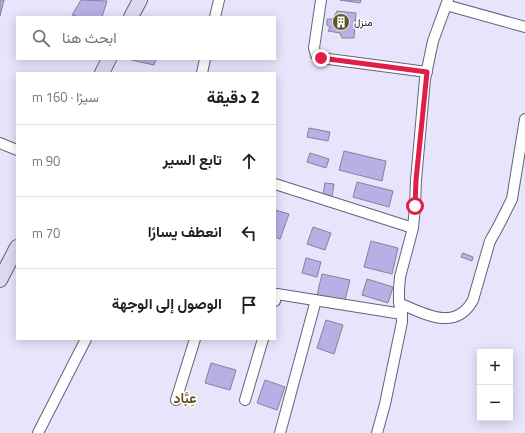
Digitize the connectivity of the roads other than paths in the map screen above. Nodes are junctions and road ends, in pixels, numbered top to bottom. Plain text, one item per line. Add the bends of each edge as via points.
1 (140, 0) edge
2 (219, 0) edge
3 (321, 0) edge
4 (447, 2) edge
5 (132, 16) edge
6 (215, 16) edge
7 (525, 27) edge
8 (108, 60) edge
9 (205, 60) edge
10 (102, 72) edge
11 (202, 72) edge
12 (427, 72) junction
13 (525, 119) edge
14 (0, 143) edge
15 (16, 150) edge
16 (276, 184) edge
17 (413, 228) junction
18 (16, 251) edge
19 (12, 266) edge
20 (0, 280) edge
21 (276, 296) edge
22 (316, 300) junction
23 (399, 303) junction
24 (402, 314) junction
25 (85, 340) edge
26 (195, 340) edge
27 (263, 340) edge
28 (176, 400) dead end
29 (245, 400) dead end
30 (38, 433) edge
31 (280, 433) edge
32 (378, 433) edge

1 - 5 street
2 - 6 street
3 - 12 street via 314,48 316,55 321,58
4 - 7 street
4 - 12 street via 433,41
8 - 10 street
9 - 11 street
12 - 17 street
13 - 23 street via 512,199 490,241 471,305 458,315 444,319 429,316
14 - 15 street
16 - 17 street
17 - 23 street via 400,277
18 - 19 street
19 - 20 street
21 - 22 street
22 - 24 street
22 - 31 street
23 - 24 street
24 - 32 street
25 - 30 street
26 - 28 street
27 - 29 street

